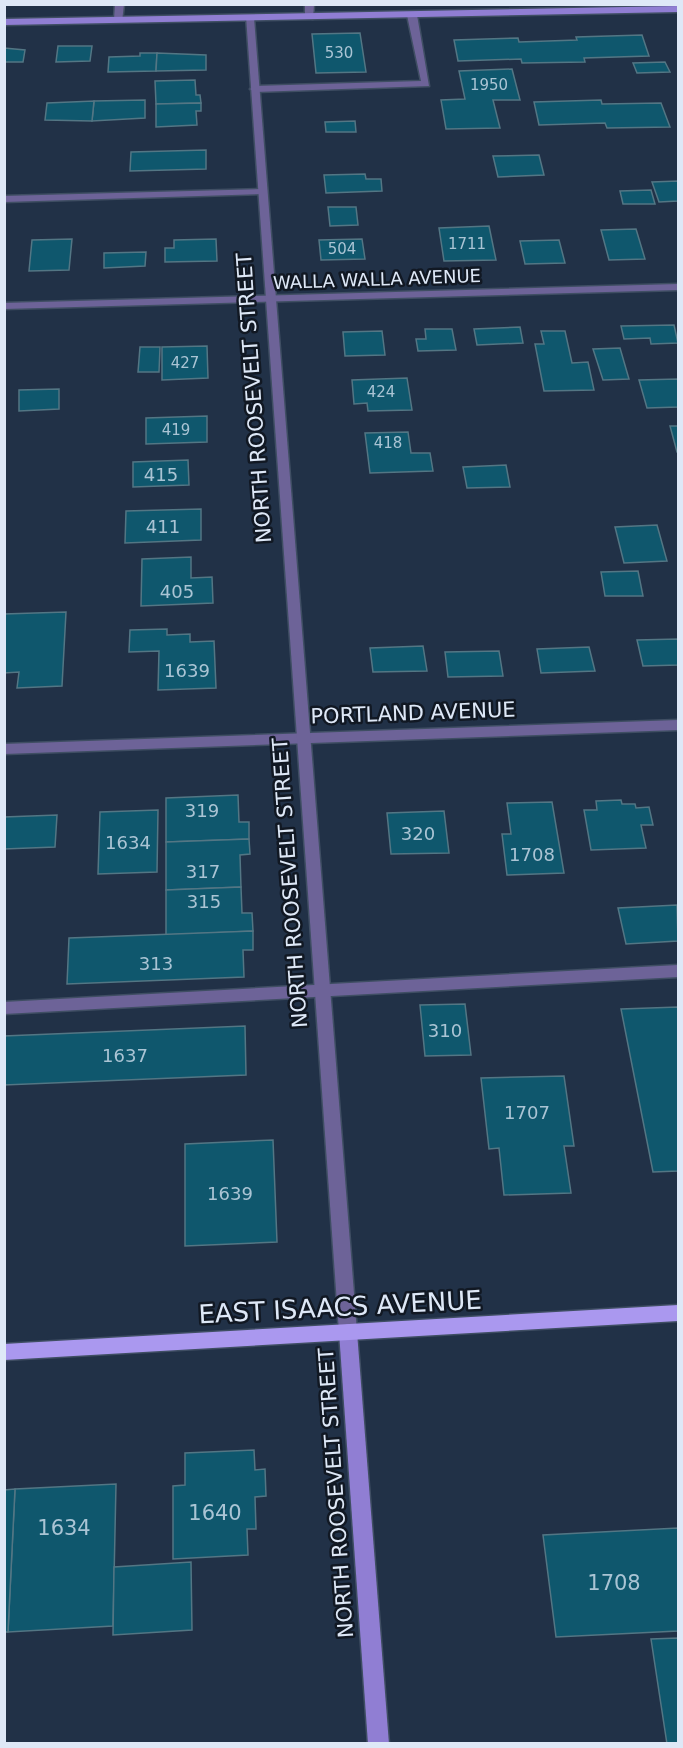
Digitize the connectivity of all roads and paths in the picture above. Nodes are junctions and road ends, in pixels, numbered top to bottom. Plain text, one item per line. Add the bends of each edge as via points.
1 (120, 4) edge
2 (309, 4) edge
3 (678, 9) edge
4 (412, 15) junction
5 (310, 17) junction
6 (249, 18) junction
7 (119, 20) junction
8 (4, 22) edge
9 (255, 89) junction
10 (262, 192) junction
11 (4, 199) edge
12 (678, 287) edge
13 (270, 299) junction
14 (4, 306) edge
15 (678, 725) edge
16 (303, 738) junction
17 (4, 749) edge
18 (678, 971) edge
19 (322, 991) junction
20 (4, 1008) edge
21 (678, 1313) edge
22 (348, 1332) junction
23 (4, 1352) edge
24 (379, 1743) edge

1 - 7 street
2 - 5 street
3 - 4 main road
4 - 5 main road
4 - 9 street via 426,84
5 - 6 main road
6 - 7 main road
6 - 9 street, NORTH ROOSEVELT STREET
7 - 8 main road
9 - 10 street, NORTH ROOSEVELT STREET
10 - 11 street
10 - 13 street, NORTH ROOSEVELT STREET
12 - 13 street, WALLA WALLA AVENUE
13 - 14 street, WALLA WALLA AVENUE
13 - 16 street, NORTH ROOSEVELT STREET
15 - 16 street, PORTLAND AVENUE
16 - 17 street, PORTLAND AVENUE
16 - 19 street, NORTH ROOSEVELT STREET
18 - 19 street
19 - 20 street
19 - 22 street, NORTH ROOSEVELT STREET
21 - 22 main road, EAST ISAACS AVENUE
22 - 23 main road, EAST ISAACS AVENUE
22 - 24 main road, NORTH ROOSEVELT STREET

